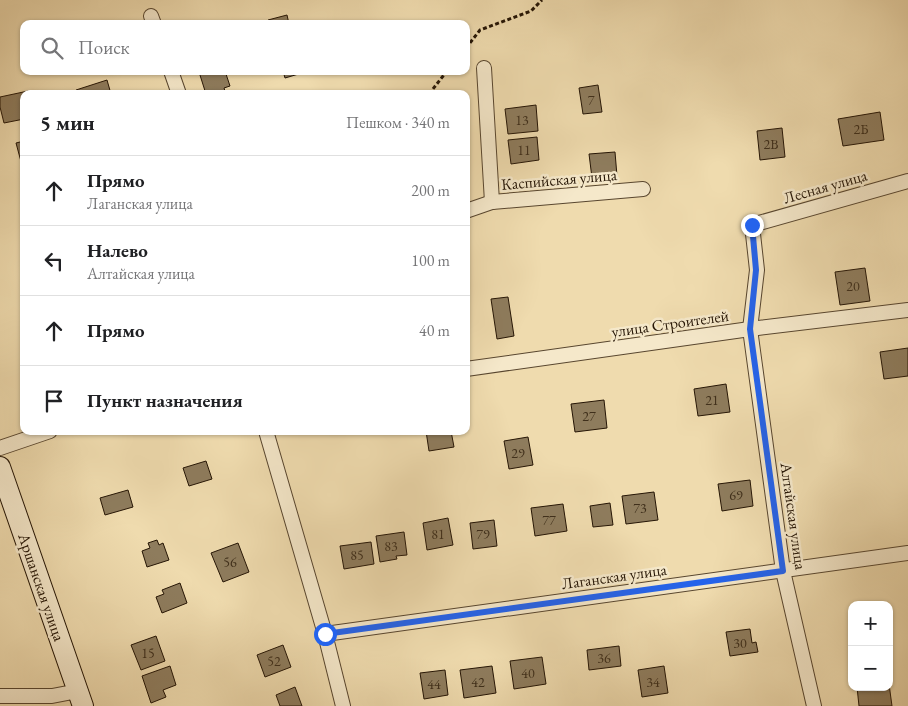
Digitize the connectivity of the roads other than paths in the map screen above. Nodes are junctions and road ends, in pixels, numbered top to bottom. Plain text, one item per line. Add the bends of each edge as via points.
1 (484, 68) dead end
2 (172, 75) edge
3 (178, 90) edge
4 (908, 181) edge
5 (642, 189) dead end
6 (492, 202) junction
7 (470, 210) edge
8 (752, 225) joint
9 (908, 310) edge
10 (750, 329) junction
11 (470, 368) edge
12 (38, 435) edge
13 (267, 435) edge
14 (0, 448) edge
15 (2, 480) edge
16 (908, 553) edge
17 (783, 571) junction
18 (325, 634) junction
19 (0, 696) edge
20 (81, 699) edge
21 (343, 706) edge
22 (814, 706) edge

1 - 6 street, Каспийская улица
2 - 3 street
4 - 8 street, Лесная улица
5 - 6 street, Каспийская улица
6 - 7 street
8 - 10 street, Алтайская улица via 756,270
9 - 10 street, улица Строителей
10 - 11 street, улица Строителей
10 - 17 street, Алтайская улица
12 - 14 street
13 - 18 street
15 - 20 street, Аршанская улица
16 - 17 street, Лаганская улица
17 - 18 street, Лаганская улица
17 - 22 street, Алтайская улица
18 - 21 street
19 - 20 street

